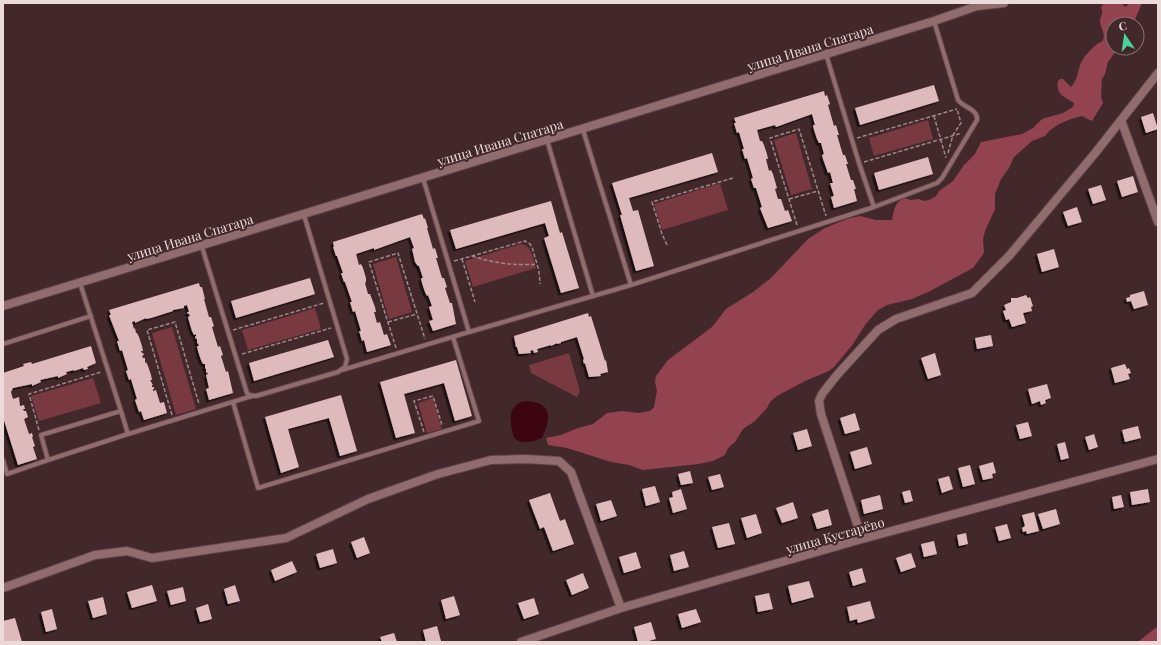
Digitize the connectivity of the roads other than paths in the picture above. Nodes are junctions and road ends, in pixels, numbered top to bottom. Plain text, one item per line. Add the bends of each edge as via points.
1 (1004, 3) edge
2 (934, 21) junction
3 (826, 54) junction
4 (1158, 73) edge
5 (1121, 120) junction
6 (583, 130) junction
7 (547, 140) junction
8 (423, 178) junction
9 (874, 207) junction
10 (304, 215) junction
11 (1158, 222) edge
12 (202, 246) junction
13 (80, 283) junction
14 (631, 285) junction
15 (593, 296) junction
16 (3, 306) edge
17 (91, 316) junction
18 (469, 332) junction
19 (453, 337) junction
20 (3, 344) edge
21 (342, 370) junction
22 (253, 396) junction
23 (233, 402) junction
24 (120, 411) junction
25 (128, 434) junction
26 (1158, 459) edge
27 (3, 460) edge
28 (48, 460) junction
29 (862, 539) junction
30 (3, 588) edge
31 (621, 608) junction
32 (521, 642) edge

1 - 2 street, улица Ивана Спатара via 977,6
2 - 3 street, улица Ивана Спатара
2 - 9 lane via 957,97 976,113 976,120 940,181
3 - 6 street, улица Ивана Спатара
3 - 9 lane
4 - 5 street
5 - 11 street
5 - 29 street via 1009,256 972,293 885,325 822,394 819,401 821,414
6 - 7 street, улица Ивана Спатара
6 - 14 lane
7 - 8 street, улица Ивана Спатара
7 - 15 lane
8 - 10 street, улица Ивана Спатара
8 - 18 lane
9 - 14 lane
10 - 12 street, улица Ивана Спатара
10 - 21 lane via 346,359
12 - 13 street, улица Ивана Спатара
12 - 22 lane via 245,390
13 - 16 street, улица Ивана Спатара
13 - 17 lane
14 - 15 lane
15 - 18 lane
17 - 20 lane
17 - 24 lane
18 - 19 lane
19 - 21 lane
19 - 23 lane via 479,421 258,488
21 - 22 lane
22 - 23 lane
23 - 25 lane
24 - 25 lane
24 - 28 lane via 41,435
25 - 28 lane
26 - 29 street, улица Кустарёво
27 - 28 lane via 7,474
29 - 31 street, улица Кустарёво
30 - 31 street via 95,555 127,551 152,558 286,538 368,499 438,474 491,460 526,459 559,461 571,472
31 - 32 street, улица Кустарёво

